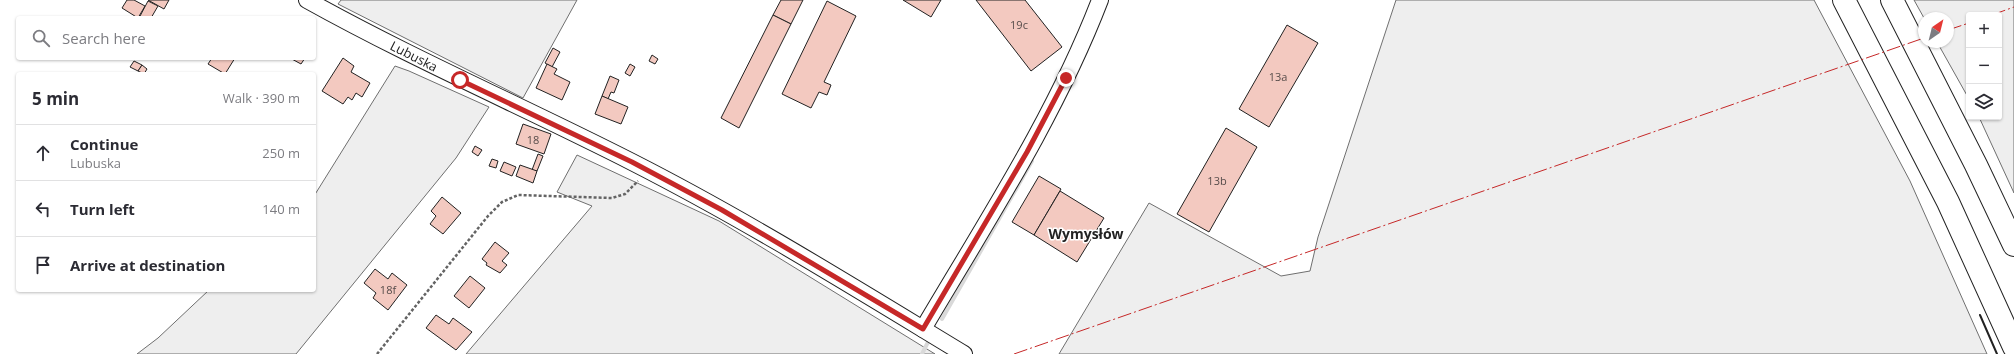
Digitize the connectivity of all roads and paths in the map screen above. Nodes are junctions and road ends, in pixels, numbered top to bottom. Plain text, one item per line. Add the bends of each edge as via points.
1 (307, 0) edge
2 (1100, 0) edge
3 (1844, 0) edge
4 (1892, 0) edge
5 (325, 4) edge
6 (649, 171) junction
7 (2014, 245) edge
8 (923, 329) junction
9 (2014, 347) edge
10 (377, 354) edge
11 (964, 354) edge

1 - 5 street, Lubuska
2 - 8 street via 1066,78 1027,152
3 - 9 highway via 1948,202
4 - 7 highway
5 - 6 street, Lubuska via 460,80
6 - 8 street, Lubuska via 722,210
6 - 10 path via 625,194 612,198 518,195 502,202
8 - 11 street, Lubuska

